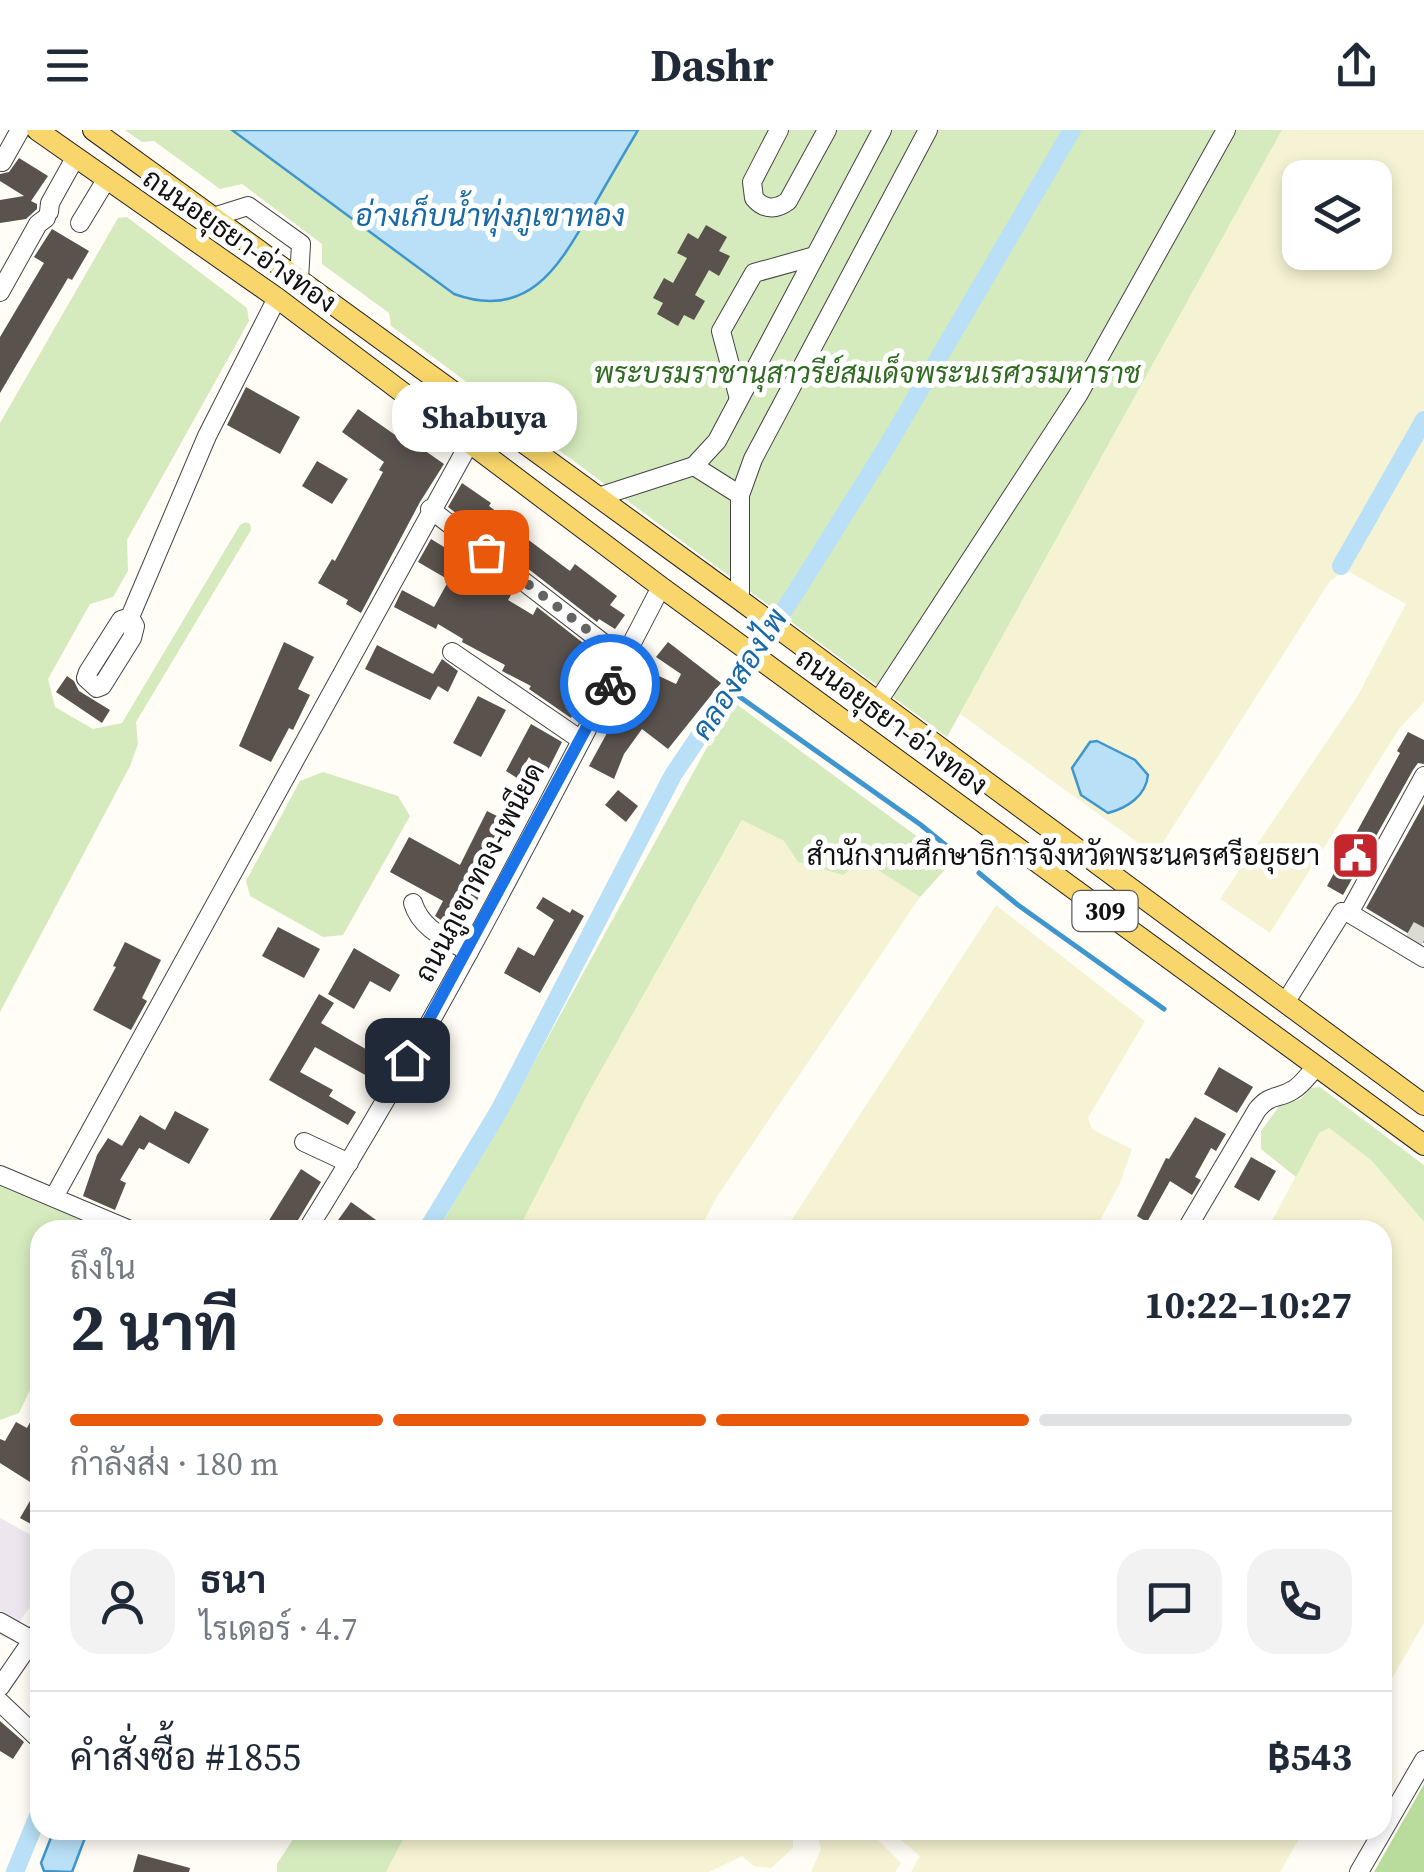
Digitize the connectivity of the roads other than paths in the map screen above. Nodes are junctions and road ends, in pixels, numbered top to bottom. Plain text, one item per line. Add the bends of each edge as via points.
1 (34, 130) edge
2 (93, 130) edge
3 (779, 130) edge
4 (827, 130) edge
5 (882, 130) edge
6 (1226, 130) edge
7 (924, 132) edge
8 (75, 158) junction
9 (2, 162) edge
10 (106, 180) junction
11 (213, 217) junction
12 (80, 223) dead end
13 (815, 256) junction
14 (299, 280) junction
15 (0, 292) edge
16 (276, 298) junction
17 (739, 399) junction
18 (470, 442) junction
19 (694, 466) junction
20 (740, 494) junction
21 (598, 497) junction
22 (430, 509) junction
23 (661, 587) junction
24 (740, 600) junction
25 (130, 617) dead end
26 (452, 652) dead end
27 (624, 658) junction
28 (877, 703) junction
29 (581, 740) junction
30 (1424, 776) edge
31 (412, 902) dead end
32 (1349, 913) junction
33 (1415, 950) edge
34 (468, 952) junction
35 (1221, 956) junction
36 (1202, 982) junction
37 (1286, 1003) junction
38 (1317, 1066) junction
39 (1424, 1105) edge
40 (304, 1142) dead end
41 (1424, 1144) edge
42 (349, 1163) junction
43 (0, 1175) edge
44 (54, 1197) junction
45 (107, 1220) edge
46 (313, 1220) edge
47 (1192, 1220) edge
48 (0, 1622) edge
49 (30, 1632) edge
50 (30, 1643) edge
51 (0, 1687) edge
52 (0, 1702) edge
53 (30, 1730) edge
54 (1424, 1760) edge
55 (1392, 1815) edge
56 (1378, 1840) edge
57 (1359, 1872) edge

1 - 8 main road, ถนนอยุธยา-อ่างทอง / 309
1 - 9 street
2 - 11 main road, ถนนอยุธยา-อ่างทอง / 309
3 - 4 street via 752,182 754,198 768,207 788,201
5 - 13 street
6 - 28 street via 1078,395
7 - 20 street
8 - 10 main road, ถนนอยุธยา-อ่างทอง / 309
8 - 15 street
10 - 12 street
10 - 16 main road, ถนนอยุธยา-อ่างทอง / 309
11 - 14 main road, ถนนอยุธยา-อ่างทอง / 309
11 - 14 street via 248,206 261,215 300,244
13 - 17 street
13 - 17 street via 754,273 721,330
14 - 21 main road, ถนนอยุธยา-อ่างทอง / 309
16 - 18 main road, ถนนอยุธยา-อ่างทอง / 309
16 - 25 street via 207,436
17 - 19 street via 717,441
18 - 22 street
18 - 23 main road, ถนนอยุธยา-อ่างทอง / 309
19 - 20 street
19 - 21 street
20 - 24 street
21 - 24 main road, ถนนอยุธยา-อ่างทอง / 309
22 - 27 street
22 - 44 street
23 - 27 street, ถนนภูเขาทอง-เพนียด
23 - 36 main road, ถนนอยุธยา-อ่างทอง / 309
24 - 28 main road, ถนนอยุธยา-อ่างทอง / 309
26 - 29 street
27 - 29 street, ถนนภูเขาทอง-เพนียด
28 - 35 main road, ถนนอยุธยา-อ่างทอง / 309
29 - 34 street, ถนนภูเขาทอง-เพนียด
30 - 32 street
31 - 34 street via 430,930
32 - 33 street
32 - 37 street via 1336,918
34 - 42 street, ถนนภูเขาทอง-เพนียด
35 - 36 main road
35 - 37 main road, ถนนอยุธยา-อ่างทอง / 309
36 - 38 main road, ถนนอยุธยา-อ่างทอง / 309
37 - 39 main road, ถนนอยุธยา-อ่างทอง / 309
38 - 41 main road, ถนนอยุธยา-อ่างทอง / 309
38 - 47 street via 1288,1094 1270,1096 1257,1110
40 - 42 street
42 - 46 street, ถนนภูเขาทอง-เพนียด
43 - 44 street
44 - 45 street
48 - 49 street
50 - 51 street
52 - 53 street
54 - 55 street
56 - 57 street

